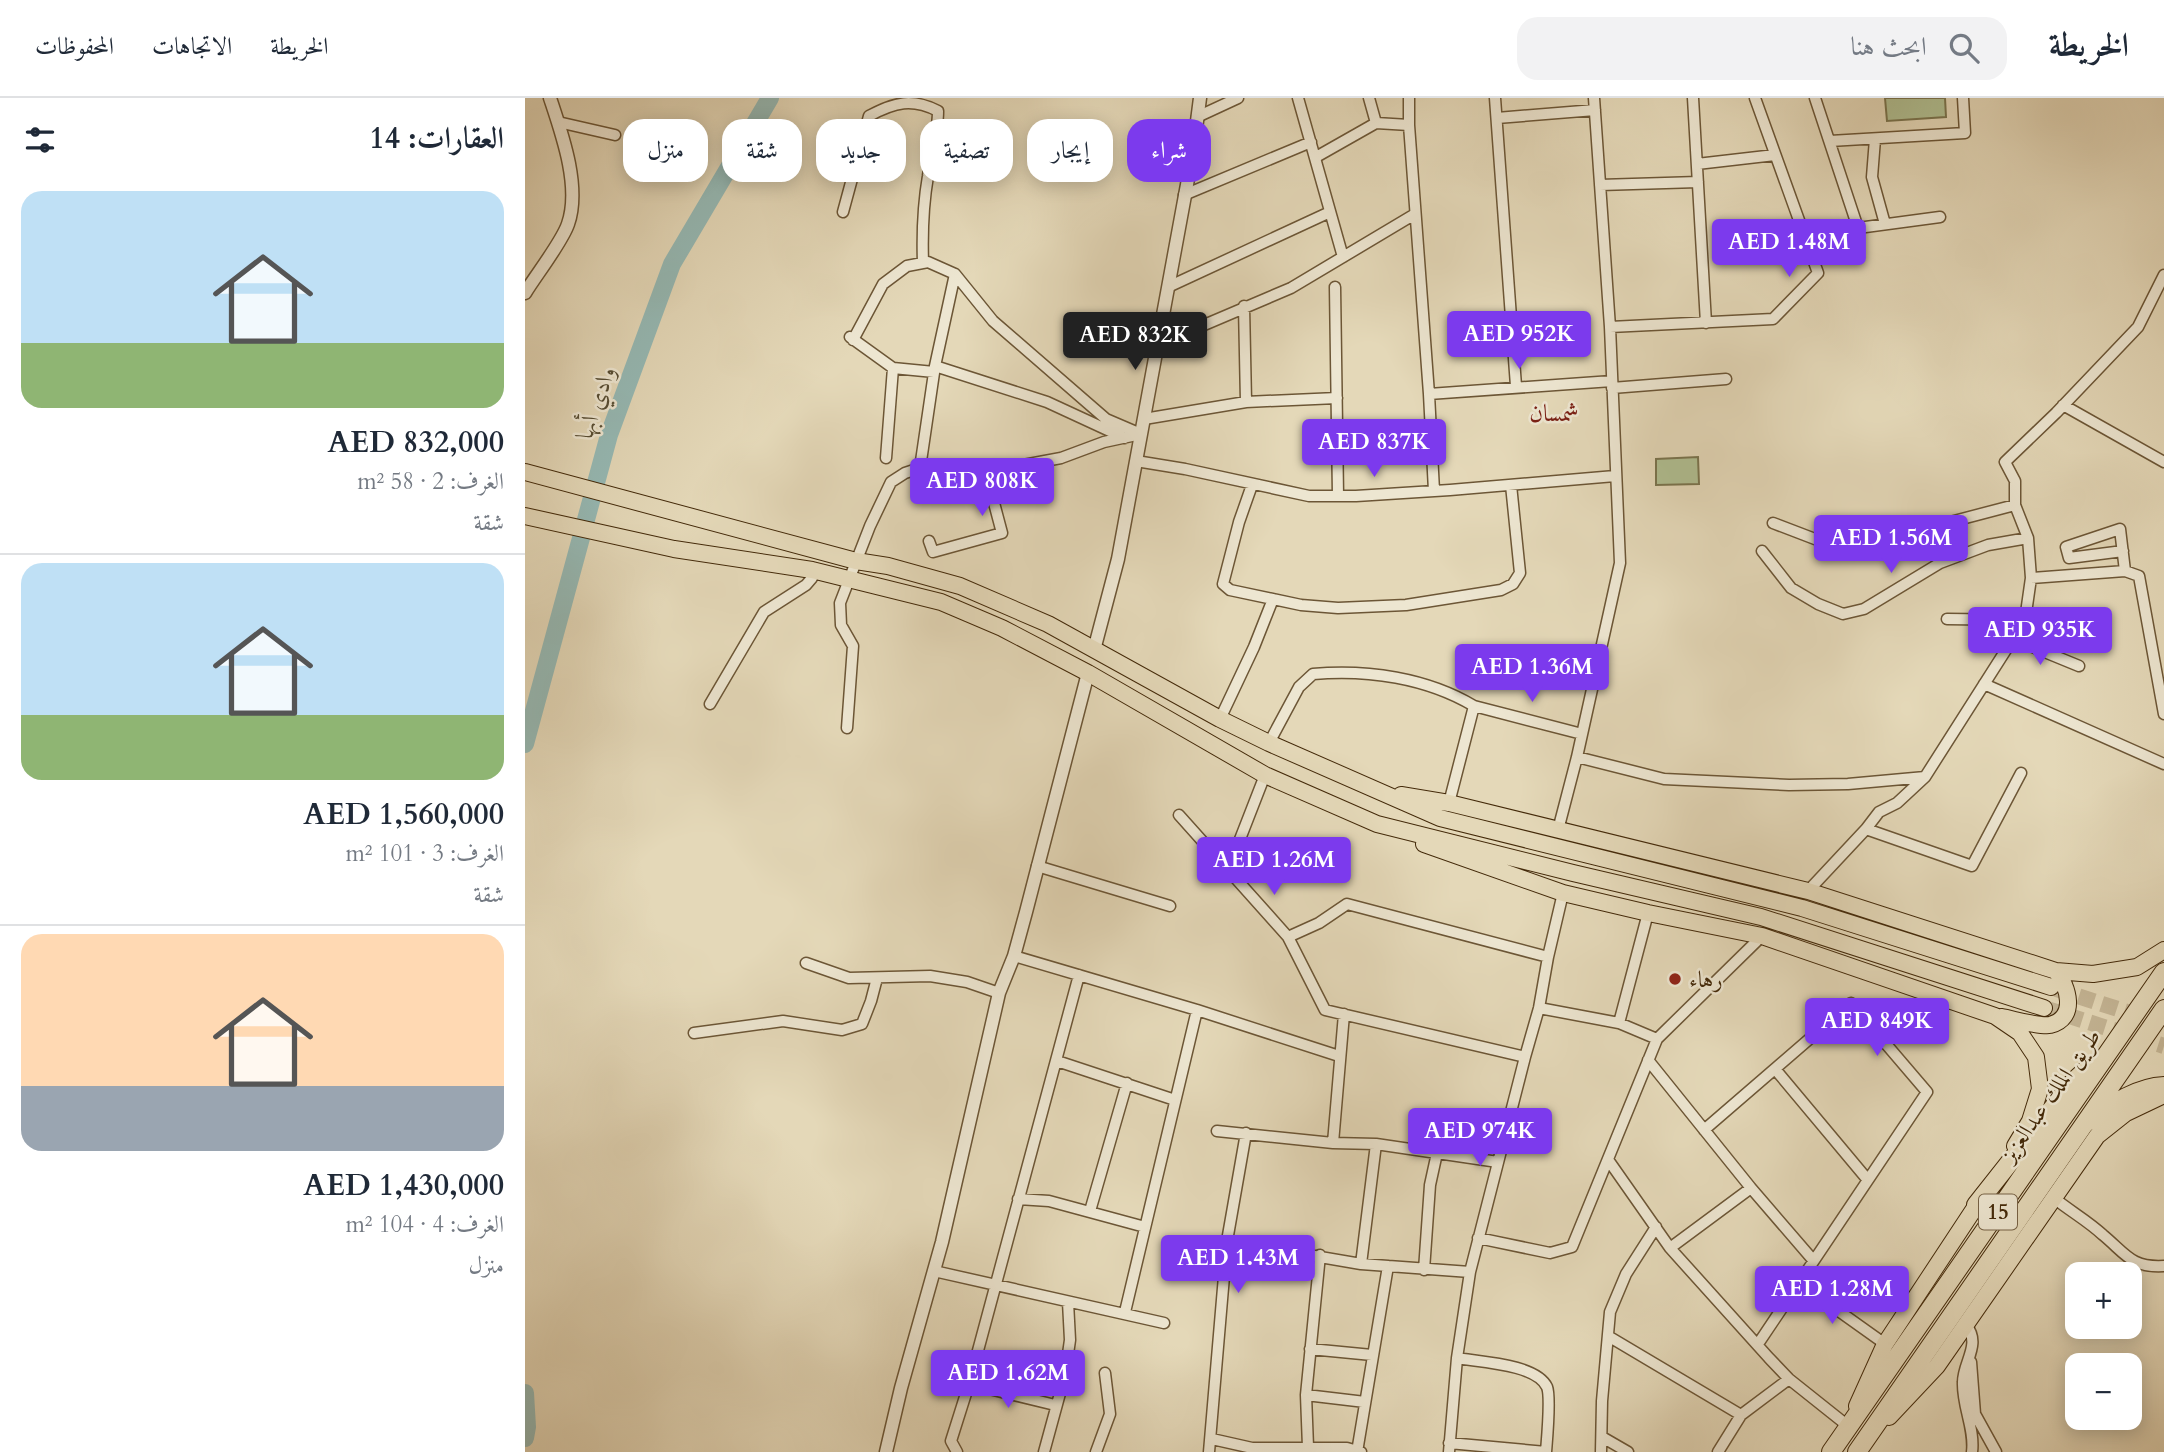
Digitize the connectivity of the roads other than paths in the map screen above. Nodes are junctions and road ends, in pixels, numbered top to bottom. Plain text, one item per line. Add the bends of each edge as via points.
1 (550, 98) edge
2 (1200, 98) edge
3 (1237, 98) edge
4 (1298, 98) edge
5 (1369, 98) edge
6 (1409, 98) edge
7 (1495, 98) edge
8 (1594, 98) edge
9 (1693, 98) edge
10 (1755, 98) edge
11 (1815, 98) edge
12 (1963, 98) edge
13 (1595, 110) junction
14 (1197, 117) junction
15 (1497, 118) junction
16 (558, 122) junction
17 (1376, 123) junction
18 (1409, 125) junction
19 (614, 135) dead end
20 (1875, 139) junction
21 (1830, 141) junction
22 (1311, 142) junction
23 (1775, 155) junction
24 (1316, 157) junction
25 (1697, 164) junction
26 (1698, 182) junction
27 (1600, 185) junction
28 (1184, 195) junction
29 (843, 212) dead end
30 (1330, 212) junction
31 (1415, 214) junction
32 (1940, 217) dead end
33 (1885, 224) junction
34 (1858, 228) junction
35 (1812, 256) junction
36 (1343, 257) junction
37 (923, 263) junction
38 (955, 274) junction
39 (2164, 275) edge
40 (1168, 287) junction
41 (1335, 287) dead end
42 (525, 292) edge
43 (1244, 306) junction
44 (1706, 323) junction
45 (1610, 327) junction
46 (1157, 345) junction
47 (893, 368) junction
48 (934, 369) junction
49 (1725, 379) dead end
50 (1612, 385) junction
51 (1516, 386) junction
52 (1429, 394) junction
53 (1337, 398) junction
54 (1246, 402) junction
55 (2063, 405) junction
56 (1143, 419) junction
57 (1141, 434) junction
58 (1125, 438) junction
59 (886, 458) dead end
60 (1136, 461) junction
61 (2164, 463) edge
62 (920, 468) junction
63 (985, 469) junction
64 (525, 472) edge
65 (1615, 476) junction
66 (1252, 485) junction
67 (1511, 485) junction
68 (1434, 491) junction
69 (1338, 496) junction
70 (2015, 505) junction
71 (529, 516) edge
72 (1773, 523) dead end
73 (2028, 538) junction
74 (929, 541) dead end
75 (1762, 551) dead end
76 (2123, 551) junction
77 (856, 561) junction
78 (812, 570) junction
79 (2125, 572) junction
80 (2031, 578) junction
81 (851, 580) junction
82 (1273, 599) junction
83 (1947, 619) dead end
84 (2025, 620) junction
85 (2013, 639) junction
86 (1094, 650) junction
87 (2079, 666) dead end
88 (1088, 673) junction
89 (1984, 684) junction
90 (710, 704) dead end
91 (1474, 706) junction
92 (2164, 714) edge
93 (1220, 719) junction
94 (847, 727) dead end
95 (1582, 734) junction
96 (1269, 743) junction
97 (1577, 757) junction
98 (2164, 764) edge
99 (2021, 773) dead end
100 (1265, 775) junction
101 (1925, 777) junction
102 (1372, 789) junction
103 (1449, 803) junction
104 (1179, 815) dead end
105 (1377, 824) junction
106 (1558, 830) junction
107 (1867, 830) junction
108 (1603, 842) junction
109 (1037, 866) junction
110 (1228, 870) junction
111 (1703, 883) junction
112 (1808, 891) junction
113 (1563, 893) junction
114 (1692, 901) junction
115 (1170, 906) dead end
116 (1648, 914) junction
117 (1762, 936) junction
118 (1288, 937) junction
119 (2164, 950) edge
120 (1014, 956) junction
121 (1548, 957) junction
122 (806, 963) dead end
123 (2056, 971) junction
124 (2164, 972) edge
125 (1079, 975) junction
126 (877, 978) junction
127 (2051, 988) tunnel mouth
128 (999, 993) junction
129 (1539, 1008) junction
130 (2044, 1008) tunnel mouth
131 (2164, 1009) edge
132 (1197, 1010) junction
133 (1344, 1014) junction
134 (1996, 1016) junction
135 (1619, 1023) junction
136 (694, 1033) dead end
137 (1657, 1039) junction
138 (2113, 1046) junction
139 (1339, 1056) junction
140 (1525, 1057) junction
141 (1648, 1060) junction
142 (1057, 1061) junction
143 (1775, 1069) junction
144 (1128, 1083) junction
145 (2164, 1086) edge
146 (2164, 1095) edge
147 (1175, 1100) junction
148 (1704, 1130) junction
149 (1217, 1131) dead end
150 (1246, 1133) junction
151 (1333, 1143) junction
152 (1376, 1144) junction
153 (1437, 1153) junction
154 (1609, 1161) junction
155 (1498, 1162) junction
156 (2056, 1167) junction
157 (1867, 1179) junction
158 (1751, 1188) junction
159 (2054, 1198) junction
160 (1018, 1199) junction
161 (1976, 1205) junction
162 (1090, 1211) junction
163 (1145, 1227) junction
164 (1656, 1227) junction
165 (1478, 1238) junction
166 (1227, 1241) junction
167 (1670, 1248) junction
168 (1320, 1255) junction
169 (1813, 1260) junction
170 (1361, 1264) junction
171 (1388, 1266) junction
172 (2164, 1266) edge
173 (1424, 1270) junction
174 (934, 1271) junction
175 (1470, 1272) junction
176 (1798, 1282) junction
177 (994, 1286) junction
178 (1068, 1302) junction
179 (1125, 1312) junction
180 (1164, 1323) dead end
181 (1966, 1325) junction
182 (1608, 1336) junction
183 (1758, 1344) junction
184 (1885, 1344) junction
185 (1310, 1349) junction
186 (1372, 1355) junction
187 (1971, 1356) junction
188 (1457, 1358) junction
189 (1105, 1373) dead end
190 (1789, 1379) junction
191 (969, 1384) junction
192 (1306, 1395) junction
193 (1365, 1402) junction
194 (1055, 1405) junction
195 (1741, 1415) junction
196 (1848, 1426) junction
197 (1602, 1437) junction
198 (1212, 1439) junction
199 (1308, 1447) junction
200 (1449, 1448) edge
201 (1860, 1448) edge
202 (1276, 1450) edge
203 (1353, 1451) edge
204 (886, 1452) edge
205 (957, 1452) edge
206 (1044, 1452) edge
207 (1096, 1452) edge
208 (1209, 1452) edge
209 (1546, 1452) edge
210 (1601, 1452) edge
211 (1628, 1452) edge
212 (1718, 1452) edge
213 (1831, 1452) edge
214 (1972, 1452) edge
215 (1996, 1452) edge

1 - 16 street
2 - 14 street
3 - 14 street
4 - 22 street
5 - 17 street
6 - 18 street
7 - 15 street
8 - 13 street
9 - 25 street
10 - 23 street
11 - 21 street
12 - 20 street via 1965,133
13 - 15 street
13 - 27 street
14 - 28 street
15 - 51 street
16 - 19 street
16 - 42 street via 573,192 568,225
17 - 18 street
17 - 24 street
18 - 31 street
20 - 21 street
20 - 33 street via 1872,177
21 - 34 street
22 - 24 street
22 - 28 street
23 - 25 street
23 - 35 street
24 - 30 street
25 - 26 street
26 - 27 street
26 - 44 street
27 - 45 street
28 - 40 street
29 - 37 street via 869,116 909,99 926,102 938,111 938,123 921,232
30 - 36 street
30 - 40 street
31 - 36 street
31 - 52 street
32 - 33 street
33 - 34 street
34 - 35 street
35 - 44 street via 1818,272 1773,319
36 - 43 street via 1290,288
37 - 38 street via 928,261
37 - 47 street via 907,266 883,284 850,338
38 - 48 street
38 - 57 street via 1011,338 1106,419
39 - 55 street via 2138,327
40 - 46 street
41 - 53 street
43 - 46 street
43 - 54 street
44 - 45 street
45 - 50 street
46 - 56 street
47 - 48 street
47 - 59 street
48 - 58 street via 1047,402
48 - 62 street
49 - 50 street
50 - 51 street
50 - 65 street
51 - 52 street
52 - 68 street
53 - 54 street
53 - 69 street
54 - 56 street
55 - 61 street
55 - 70 street via 2005,462 2015,481
56 - 57 street
57 - 58 street
57 - 60 street
58 - 63 street via 1061,458
60 - 66 street
60 - 86 street via 1118,559
62 - 63 street
62 - 77 street via 891,482
63 - 74 street via 1002,533 933,552
64 - 77 main road
65 - 67 street
65 - 95 street via 1620,563
66 - 69 street via 1309,496
66 - 82 street via 1223,584 1230,590
67 - 68 street
67 - 82 street via 1520,573 1513,584 1501,590 1352,608
68 - 69 street
70 - 72 street via 1859,545 1828,544
70 - 73 street
71 - 78 main road via 674,549
73 - 75 street via 1987,545 1940,563 1864,609 1843,614 1791,587
73 - 80 street
76 - 76 street via 2069,558 2066,547 2120,529
76 - 79 street
77 - 81 street
77 - 86 main road via 960,586 1048,624
78 - 81 main road
78 - 90 street via 806,585 764,612
79 - 80 street
79 - 92 street via 2139,576
80 - 84 street
81 - 88 main road via 941,602
81 - 94 street via 840,603 841,625 853,646
82 - 93 street
83 - 84 street
84 - 85 street
85 - 87 street
85 - 89 street
86 - 93 main road
88 - 100 main road
88 - 109 street
89 - 98 street
89 - 101 street
91 - 95 street
91 - 96 street via 1412,681 1366,673 1313,674 1299,687
91 - 103 street
93 - 96 main road
95 - 97 street
96 - 102 main road
97 - 101 street via 1664,779 1847,785
97 - 106 street
99 - 107 street via 1972,866
100 - 105 main road
100 - 110 street
101 - 107 street via 1897,803 1879,812
102 - 103 main road
102 - 111 main road via 1440,818
103 - 106 main road
104 - 110 street
105 - 113 main road
105 - 114 main road
106 - 108 main road
107 - 112 street
108 - 111 main road
108 - 112 main road
109 - 115 street
109 - 120 street
110 - 118 street
111 - 127 main road via 1802,908
112 - 123 main road
113 - 114 main road
113 - 116 main road
113 - 121 street
114 - 130 main road via 1761,917
116 - 117 main road
116 - 135 street
117 - 134 main road
117 - 137 street
118 - 121 street via 1347,904
118 - 133 street via 1325,1010
119 - 123 main road via 2137,967 2093,974
120 - 125 street
120 - 128 street
121 - 129 street
122 - 126 street via 849,978
123 - 134 main road via 2069,999 2067,1011 2058,1021 2048,1025
124 - 138 highway, طريق الملك عبدالعزيز / 15
125 - 132 street
125 - 142 street
126 - 128 street via 930,976
126 - 136 street via 862,1024 842,1030 783,1021
128 - 174 street
129 - 135 street
129 - 140 street
131 - 156 highway, طريق الملك عبدالعزيز / 15
132 - 139 street
132 - 147 street
133 - 139 street
133 - 140 street
134 - 161 main road via 2020,1033 2036,1057 2040,1089 2030,1121
135 - 137 street
137 - 141 street
138 - 161 highway via 2074,1081
138 - 196 highway, طريق الملك عبدالعزيز / 15
139 - 151 street
140 - 155 street
141 - 148 street
141 - 154 street
142 - 144 street
142 - 160 street
143 - 148 street
143 - 157 street
143 - 157 street via 1851,1003 1927,1092
144 - 147 street
144 - 162 street
145 - 156 highway via 2126,1097 2097,1117
146 - 159 main road via 2126,1113 2097,1136
147 - 163 street
148 - 158 street
149 - 150 street
150 - 151 street
150 - 166 street
151 - 152 street
152 - 153 street
152 - 170 street
153 - 155 street
153 - 173 street
154 - 164 street
154 - 165 street via 1572,1247 1550,1253
155 - 165 street
156 - 201 highway, طريق الملك عبدالعزيز / 15
157 - 169 street
158 - 167 street
158 - 169 street
159 - 172 street via 2121,1253 2145,1267
159 - 181 main road
160 - 162 street
160 - 177 street
161 - 184 main road
162 - 163 street
163 - 179 street
164 - 167 street
164 - 182 street via 1626,1274 1611,1312
165 - 175 street
166 - 168 street
166 - 198 street
167 - 183 street
168 - 170 street
168 - 185 street
169 - 176 street
170 - 171 street
171 - 173 street
171 - 186 street
173 - 175 street
174 - 177 street
174 - 204 street
175 - 188 street
176 - 183 street
176 - 184 street
177 - 178 street
177 - 191 street
178 - 179 street
178 - 194 street via 1070,1340
179 - 180 street
181 - 187 street via 1973,1338
181 - 201 main road via 1937,1366
182 - 195 street
182 - 197 street
183 - 190 street
184 - 196 main road
185 - 186 street
185 - 192 street
186 - 193 street
187 - 214 street via 1963,1387
187 - 215 street via 1975,1414
188 - 200 street
188 - 209 street via 1527,1370 1540,1378 1548,1389
189 - 207 street via 1110,1415
190 - 195 street
190 - 196 street
191 - 194 street
191 - 205 street via 951,1441
192 - 193 street
192 - 199 street
193 - 203 street
194 - 206 street
195 - 212 street
196 - 213 highway, طريق الملك عبدالعزيز / 15
197 - 210 street
197 - 211 street
198 - 202 street
198 - 208 street
199 - 202 street
199 - 203 street
200 - 209 street

